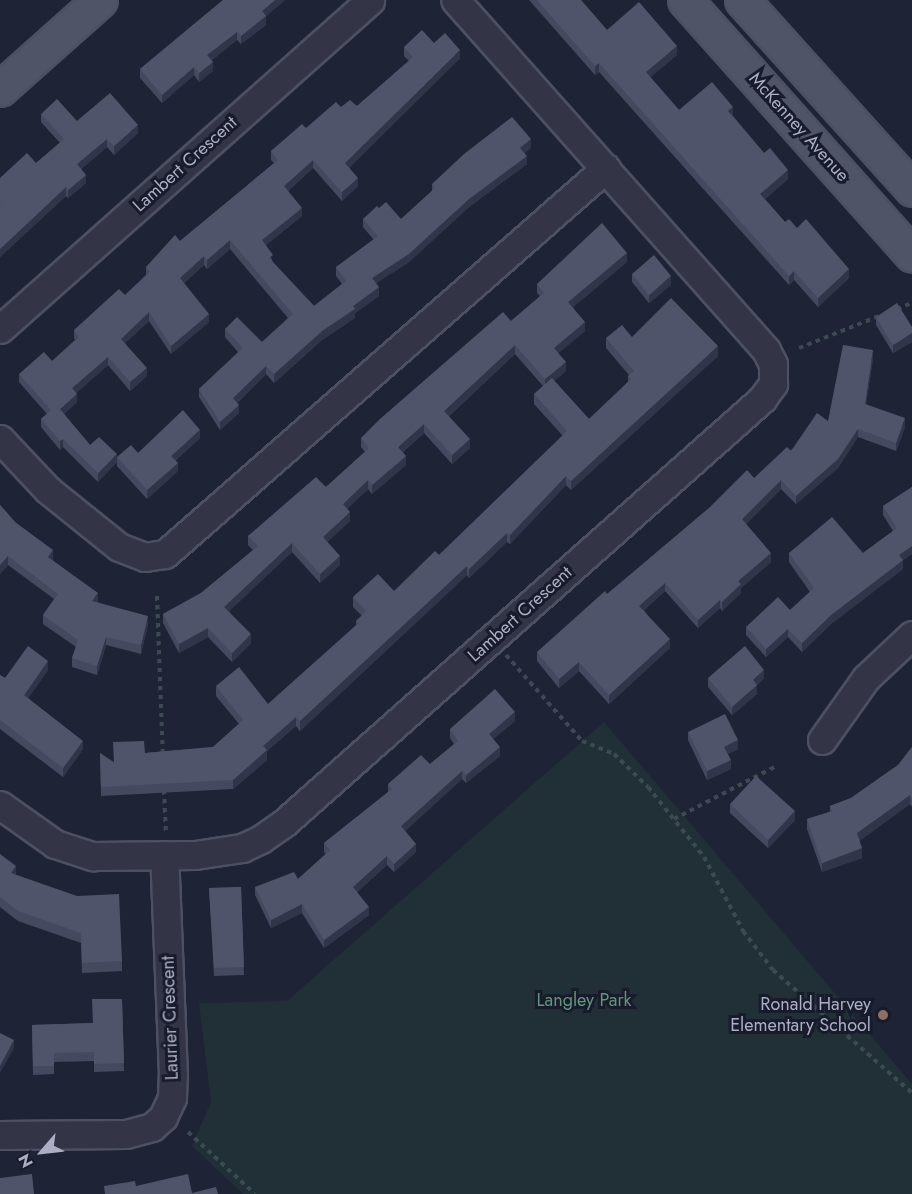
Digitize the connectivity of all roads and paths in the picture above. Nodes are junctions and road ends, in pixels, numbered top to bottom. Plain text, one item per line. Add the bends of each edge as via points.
1 (100, 0) edge
2 (370, 0) edge
3 (455, 0) edge
4 (685, 0) edge
5 (742, 0) edge
6 (0, 89) edge
7 (606, 168) junction
8 (912, 189) edge
9 (912, 255) edge
10 (912, 303) edge
11 (891, 311) edge
12 (881, 315) edge
13 (0, 329) edge
14 (799, 348) dead end
15 (0, 438) edge
16 (157, 596) dead end
17 (912, 635) edge
18 (492, 639) junction
19 (822, 740) dead end
20 (163, 760) edge
21 (778, 765) dead end
22 (164, 784) edge
23 (0, 805) edge
24 (674, 819) junction
25 (165, 855) junction
26 (912, 1093) edge
27 (188, 1132) dead end
28 (0, 1135) edge
29 (255, 1194) edge

1 - 6 main road
2 - 13 street, Lambert Crescent
3 - 7 street, Lambert Crescent
4 - 9 main road, McKenney Avenue
5 - 8 main road
7 - 15 street via 165,554 145,557 119,547 48,490
7 - 18 street, Lambert Crescent via 766,350 773,364 773,384 762,399
10 - 11 path
12 - 14 path
16 - 20 path
17 - 19 street via 866,678
18 - 24 path via 582,741 614,754
18 - 25 street, Lambert Crescent via 273,832 228,851
21 - 24 path
22 - 25 path
23 - 25 street, Lambert Crescent via 44,838 78,853
24 - 26 path via 715,875 758,953
25 - 28 street, Laurier Crescent via 173,1087 163,1117 152,1127 126,1134
27 - 29 path

